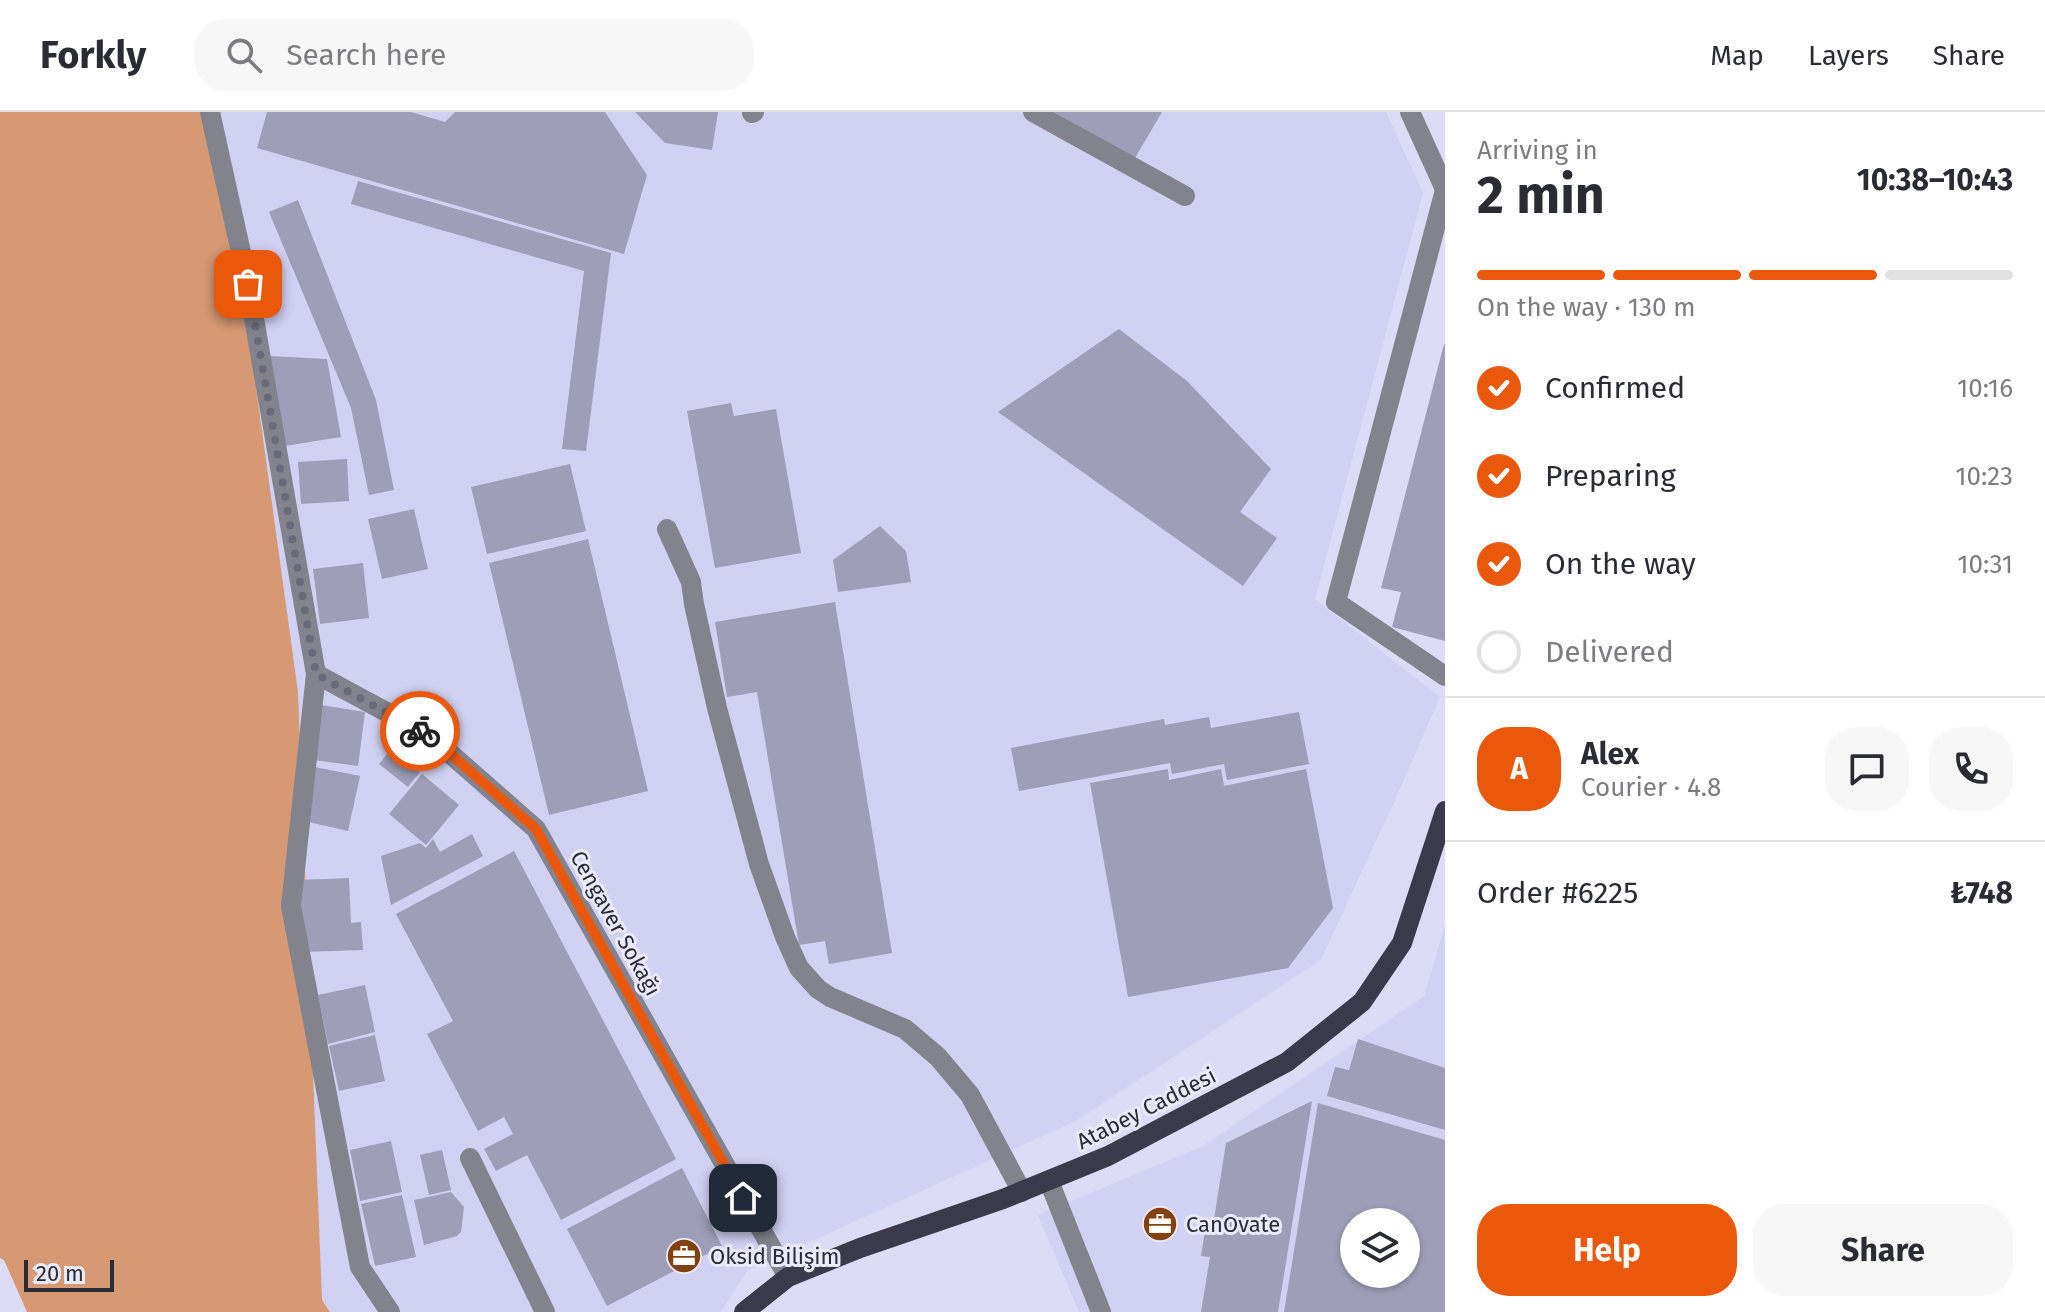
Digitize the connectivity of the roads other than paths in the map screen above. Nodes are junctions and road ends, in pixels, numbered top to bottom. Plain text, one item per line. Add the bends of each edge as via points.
1 (210, 112) edge
2 (1033, 112) edge
3 (1410, 112) edge
4 (1445, 189) edge
5 (1185, 196) dead end
6 (667, 529) dead end
7 (316, 674) junction
8 (1445, 676) edge
9 (1445, 811) edge
10 (470, 1158) dead end
11 (1049, 1181) junction
12 (1022, 1192) junction
13 (788, 1277) junction
14 (390, 1312) edge
15 (545, 1312) edge
16 (744, 1312) edge
17 (1101, 1312) edge

1 - 7 street via 248,284
2 - 5 street
3 - 4 street
4 - 8 street via 1336,602
6 - 12 street via 691,582 717,708 759,864 799,968 830,997 905,1029 938,1057 970,1095
7 - 13 street, Cengaver Sokağı via 429,735 536,829
7 - 14 street via 291,906 360,1267
9 - 11 main road, Atabey Caddesi via 1402,943 1362,1002 1287,1062 1108,1156
10 - 15 street
11 - 12 main road, Atabey Caddesi
11 - 17 street
12 - 13 main road, Atabey Caddesi
13 - 16 main road, Atabey Caddesi

